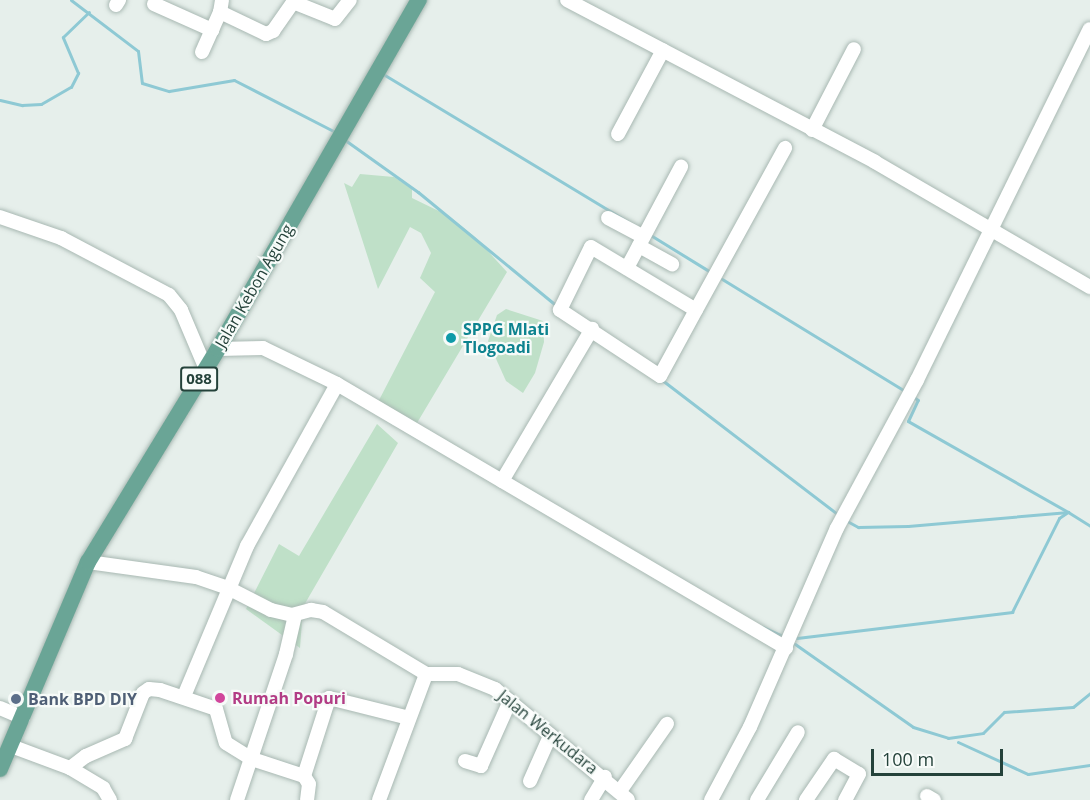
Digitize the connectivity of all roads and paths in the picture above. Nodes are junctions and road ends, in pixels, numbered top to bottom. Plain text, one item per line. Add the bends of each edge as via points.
1 (350, 0) edge
2 (420, 0) edge
3 (567, 0) edge
4 (154, 4) dead end
5 (221, 6) edge
6 (1090, 29) edge
7 (212, 30) junction
8 (854, 49) dead end
9 (663, 50) junction
10 (202, 52) dead end
11 (812, 130) junction
12 (618, 134) dead end
13 (785, 148) dead end
14 (681, 167) dead end
15 (0, 217) edge
16 (608, 218) dead end
17 (988, 231) junction
18 (641, 241) junction
19 (672, 264) dead end
20 (627, 268) junction
21 (1090, 287) edge
22 (696, 310) junction
23 (592, 329) junction
24 (218, 349) junction
25 (206, 369) junction
26 (337, 384) junction
27 (502, 481) junction
28 (88, 562) junction
29 (230, 589) junction
30 (295, 615) junction
31 (786, 648) junction
32 (426, 674) junction
33 (184, 696) junction
34 (510, 701) junction
35 (0, 708) edge
36 (23, 718) junction
37 (409, 718) junction
38 (667, 724) dead end
39 (798, 732) dead end
40 (550, 736) junction
41 (11, 746) junction
42 (830, 756) dead end
43 (252, 759) junction
44 (465, 761) dead end
45 (70, 768) junction
46 (0, 769) edge
47 (304, 776) junction
48 (605, 777) junction
49 (530, 781) dead end
50 (624, 796) edge
51 (110, 800) edge
52 (237, 800) edge
53 (307, 800) edge
54 (379, 800) edge
55 (591, 800) edge
56 (711, 800) edge
57 (757, 800) edge
58 (801, 800) edge
59 (806, 800) edge
60 (844, 800) edge

1 - 5 street via 335,19 293,2 273,31 266,34
2 - 24 main road, Jalan Kebon Agung / 088
3 - 9 street
4 - 7 street
5 - 7 street
6 - 17 street
7 - 10 street
8 - 11 street
9 - 11 street
9 - 12 street
11 - 17 street via 935,196
13 - 22 street
14 - 18 street
15 - 25 street via 61,238 169,295 182,310
16 - 18 street
17 - 21 street
17 - 31 street via 917,380 837,528
18 - 19 street
18 - 20 street
20 - 22 street
20 - 23 street via 591,248 560,310
22 - 23 street via 660,376
23 - 27 street
24 - 25 main road, Jalan Kebon Agung / 088
24 - 26 street via 263,348
25 - 28 main road, Jalan Kebon Agung / 088
26 - 27 street
26 - 29 street via 267,505
27 - 31 street
28 - 29 street via 196,577
28 - 36 main road, Jalan Kebon Agung / 088
29 - 30 street via 272,610
29 - 33 street
30 - 32 street via 311,610 323,612
30 - 43 street
31 - 56 street
32 - 34 street, Jalan Werkudara via 458,674 495,688
32 - 37 street
33 - 43 street via 216,709 226,743
33 - 45 street via 148,688 142,693 125,739 86,756
34 - 40 street, Jalan Werkudara
34 - 44 street via 481,766
35 - 36 street
36 - 41 main road, Jalan Kebon Agung / 088
37 - 47 street via 329,698
37 - 54 street
38 - 50 street
39 - 57 street
40 - 48 street, Jalan Werkudara
40 - 49 street
41 - 45 street
41 - 46 main road, Jalan Kebon Agung / 088
42 - 58 street
43 - 47 street
43 - 52 street
45 - 51 street via 103,788
47 - 53 street via 309,784
48 - 50 street, Jalan Werkudara
48 - 55 street
59 - 60 street via 835,759 859,774

